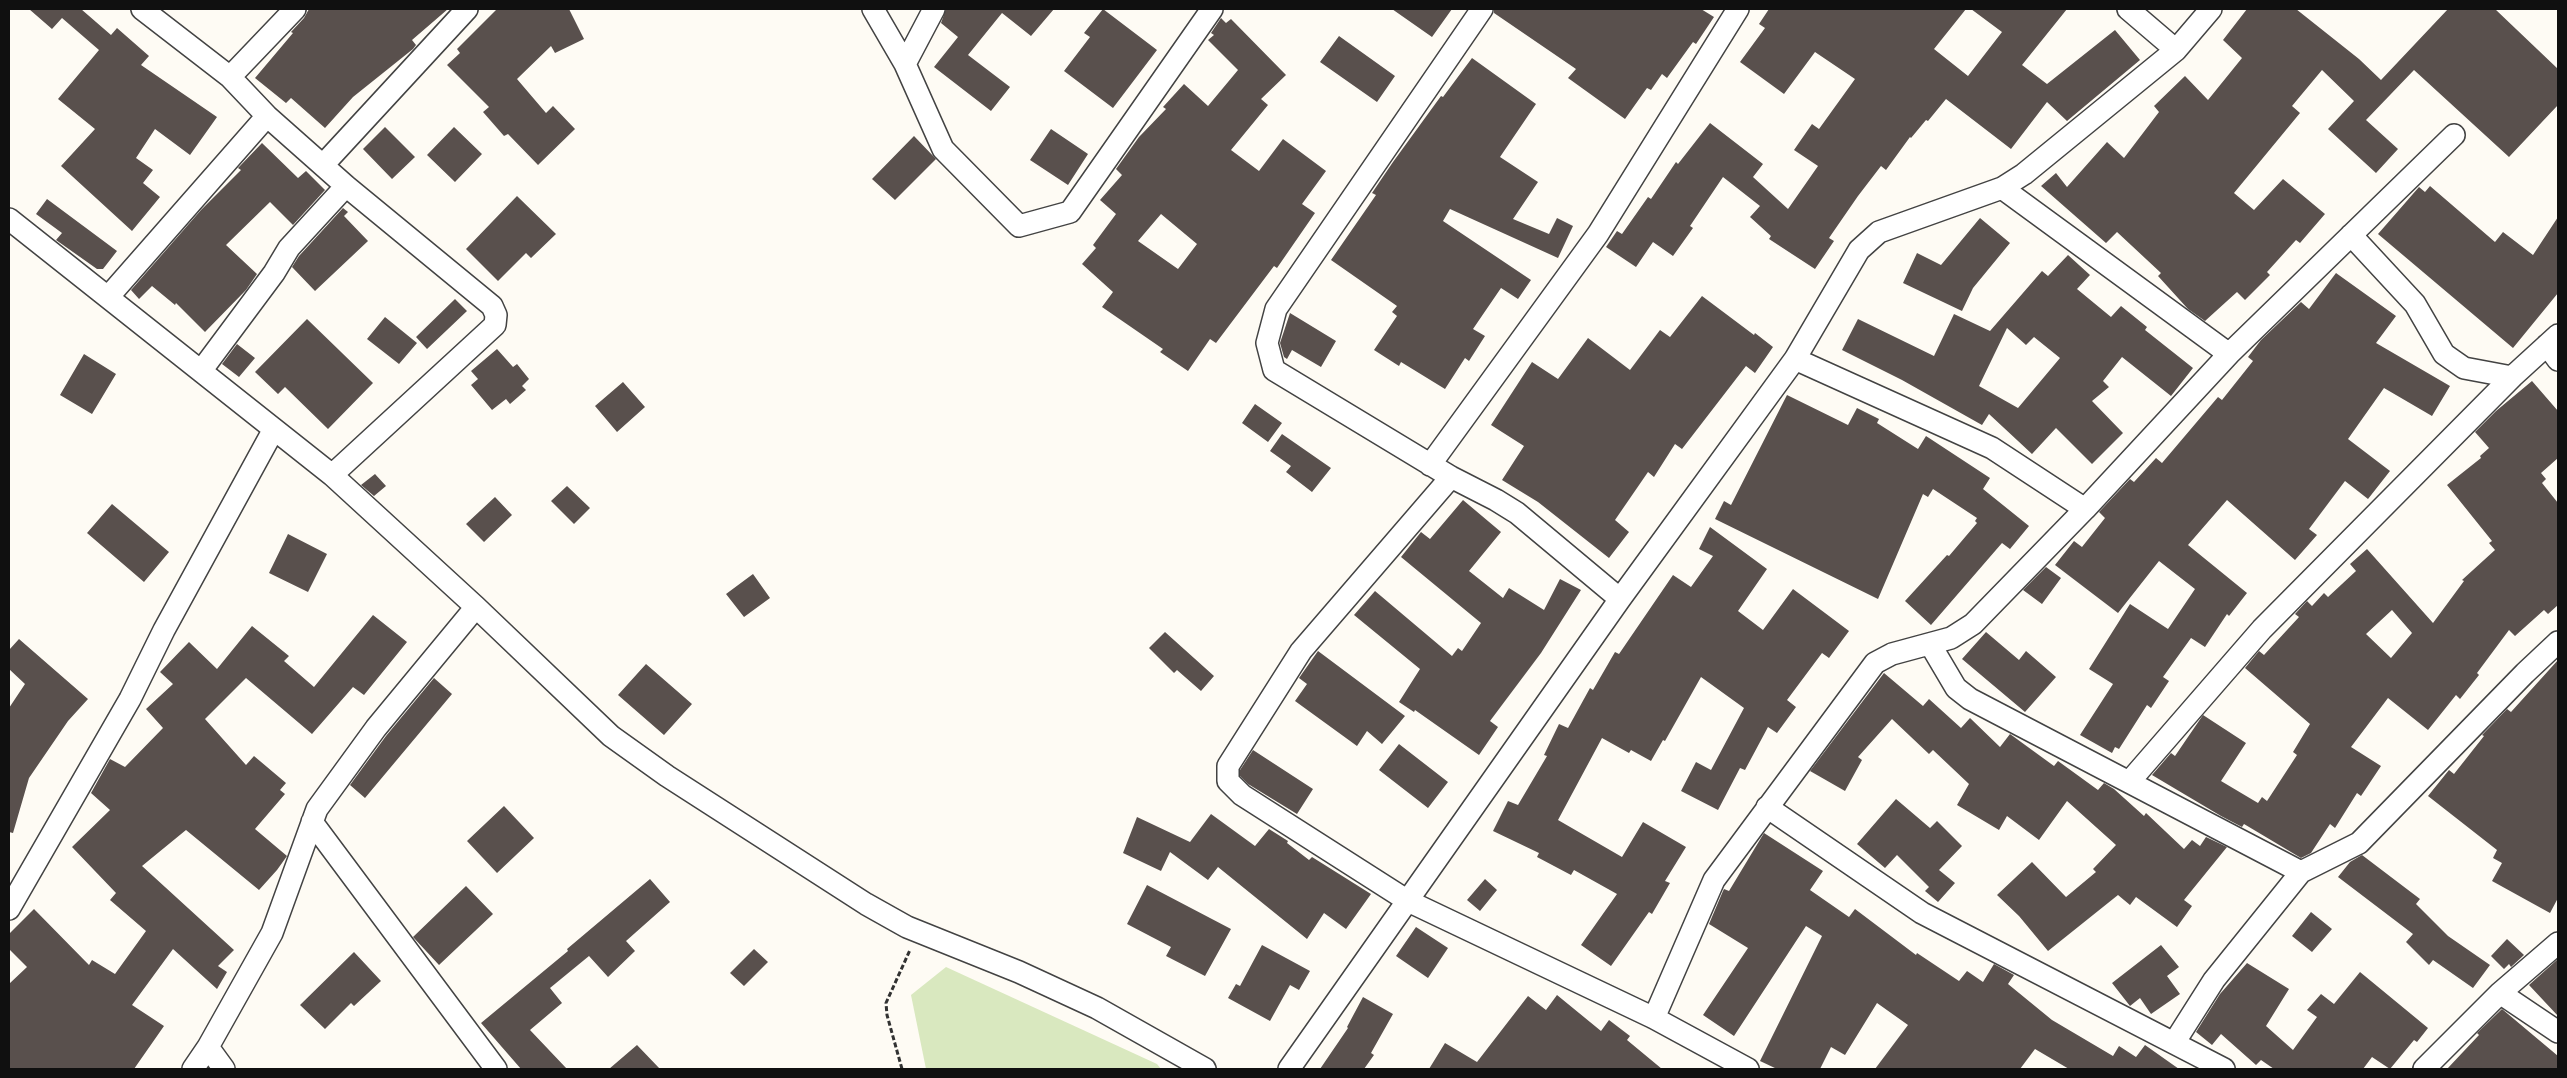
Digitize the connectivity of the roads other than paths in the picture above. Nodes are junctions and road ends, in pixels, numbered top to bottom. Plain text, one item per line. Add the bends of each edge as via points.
1 (142, 9) edge
2 (295, 9) edge
3 (467, 9) edge
4 (873, 9) edge
5 (934, 9) edge
6 (1212, 9) edge
7 (1482, 9) edge
8 (1738, 9) edge
9 (2128, 9) edge
10 (2211, 9) edge
11 (2176, 50) junction
12 (906, 64) junction
13 (230, 77) junction
14 (267, 116) junction
15 (2454, 135) dead end
16 (323, 165) junction
17 (346, 186) junction
18 (2002, 188) junction
19 (11, 228) edge
20 (2351, 235) junction
21 (109, 296) junction
22 (2555, 347) edge
23 (2229, 354) junction
24 (1796, 359) junction
25 (201, 371) junction
26 (2512, 377) junction
27 (274, 429) junction
28 (1430, 465) junction
29 (332, 475) junction
30 (1451, 477) junction
31 (2085, 510) junction
32 (1620, 599) junction
33 (476, 607) junction
34 (2558, 642) edge
35 (1930, 644) junction
36 (2130, 781) junction
37 (1767, 807) junction
38 (312, 822) junction
39 (2301, 872) junction
40 (1408, 901) junction
41 (9, 909) edge
42 (2558, 943) edge
43 (2500, 993) junction
44 (1654, 1018) junction
45 (2558, 1032) edge
46 (2174, 1042) junction
47 (208, 1047) junction
48 (193, 1069) edge
49 (224, 1069) edge
50 (496, 1069) edge
51 (1205, 1069) edge
52 (1289, 1069) edge
53 (1748, 1069) edge
54 (2224, 1069) edge
55 (2424, 1069) edge

1 - 13 street
2 - 13 street
3 - 16 street
4 - 12 street
5 - 12 street
6 - 12 street via 1070,212 1019,226 943,149
7 - 28 street via 1276,309 1267,343 1274,370
8 - 28 street via 1598,234
9 - 11 street
10 - 11 street
11 - 18 street via 2024,174
13 - 14 street
14 - 16 street
14 - 21 street
15 - 20 street
16 - 17 street
17 - 25 street via 289,248
17 - 29 street via 492,306 496,325
18 - 23 street
18 - 24 street via 1879,232 1859,250
19 - 21 street
20 - 23 street
20 - 26 street via 2415,304 2444,354 2464,368
21 - 25 street
22 - 26 street
23 - 31 street
24 - 31 street via 1992,448
24 - 32 street
25 - 27 street
26 - 36 street via 2262,629
27 - 29 street
27 - 41 street via 130,699
28 - 30 street
29 - 33 street
30 - 32 street via 1517,513
30 - 40 street via 1301,651 1228,766 1228,781 1242,795
31 - 35 street via 1973,624 1951,638
32 - 40 street
33 - 38 street via 376,728
33 - 51 street via 611,736 858,899 918,932 1019,972 1097,1008
34 - 39 street via 2359,843
35 - 36 street via 1956,688 1970,699
35 - 37 street via 1892,654 1875,663
36 - 39 street
37 - 44 street via 1714,880
37 - 46 street via 1922,913
38 - 47 street via 272,933
38 - 50 street
39 - 46 street via 2214,980
40 - 44 street
40 - 52 street
42 - 43 street
43 - 45 street
43 - 55 street
44 - 53 street
46 - 54 street
47 - 48 street
47 - 49 street

